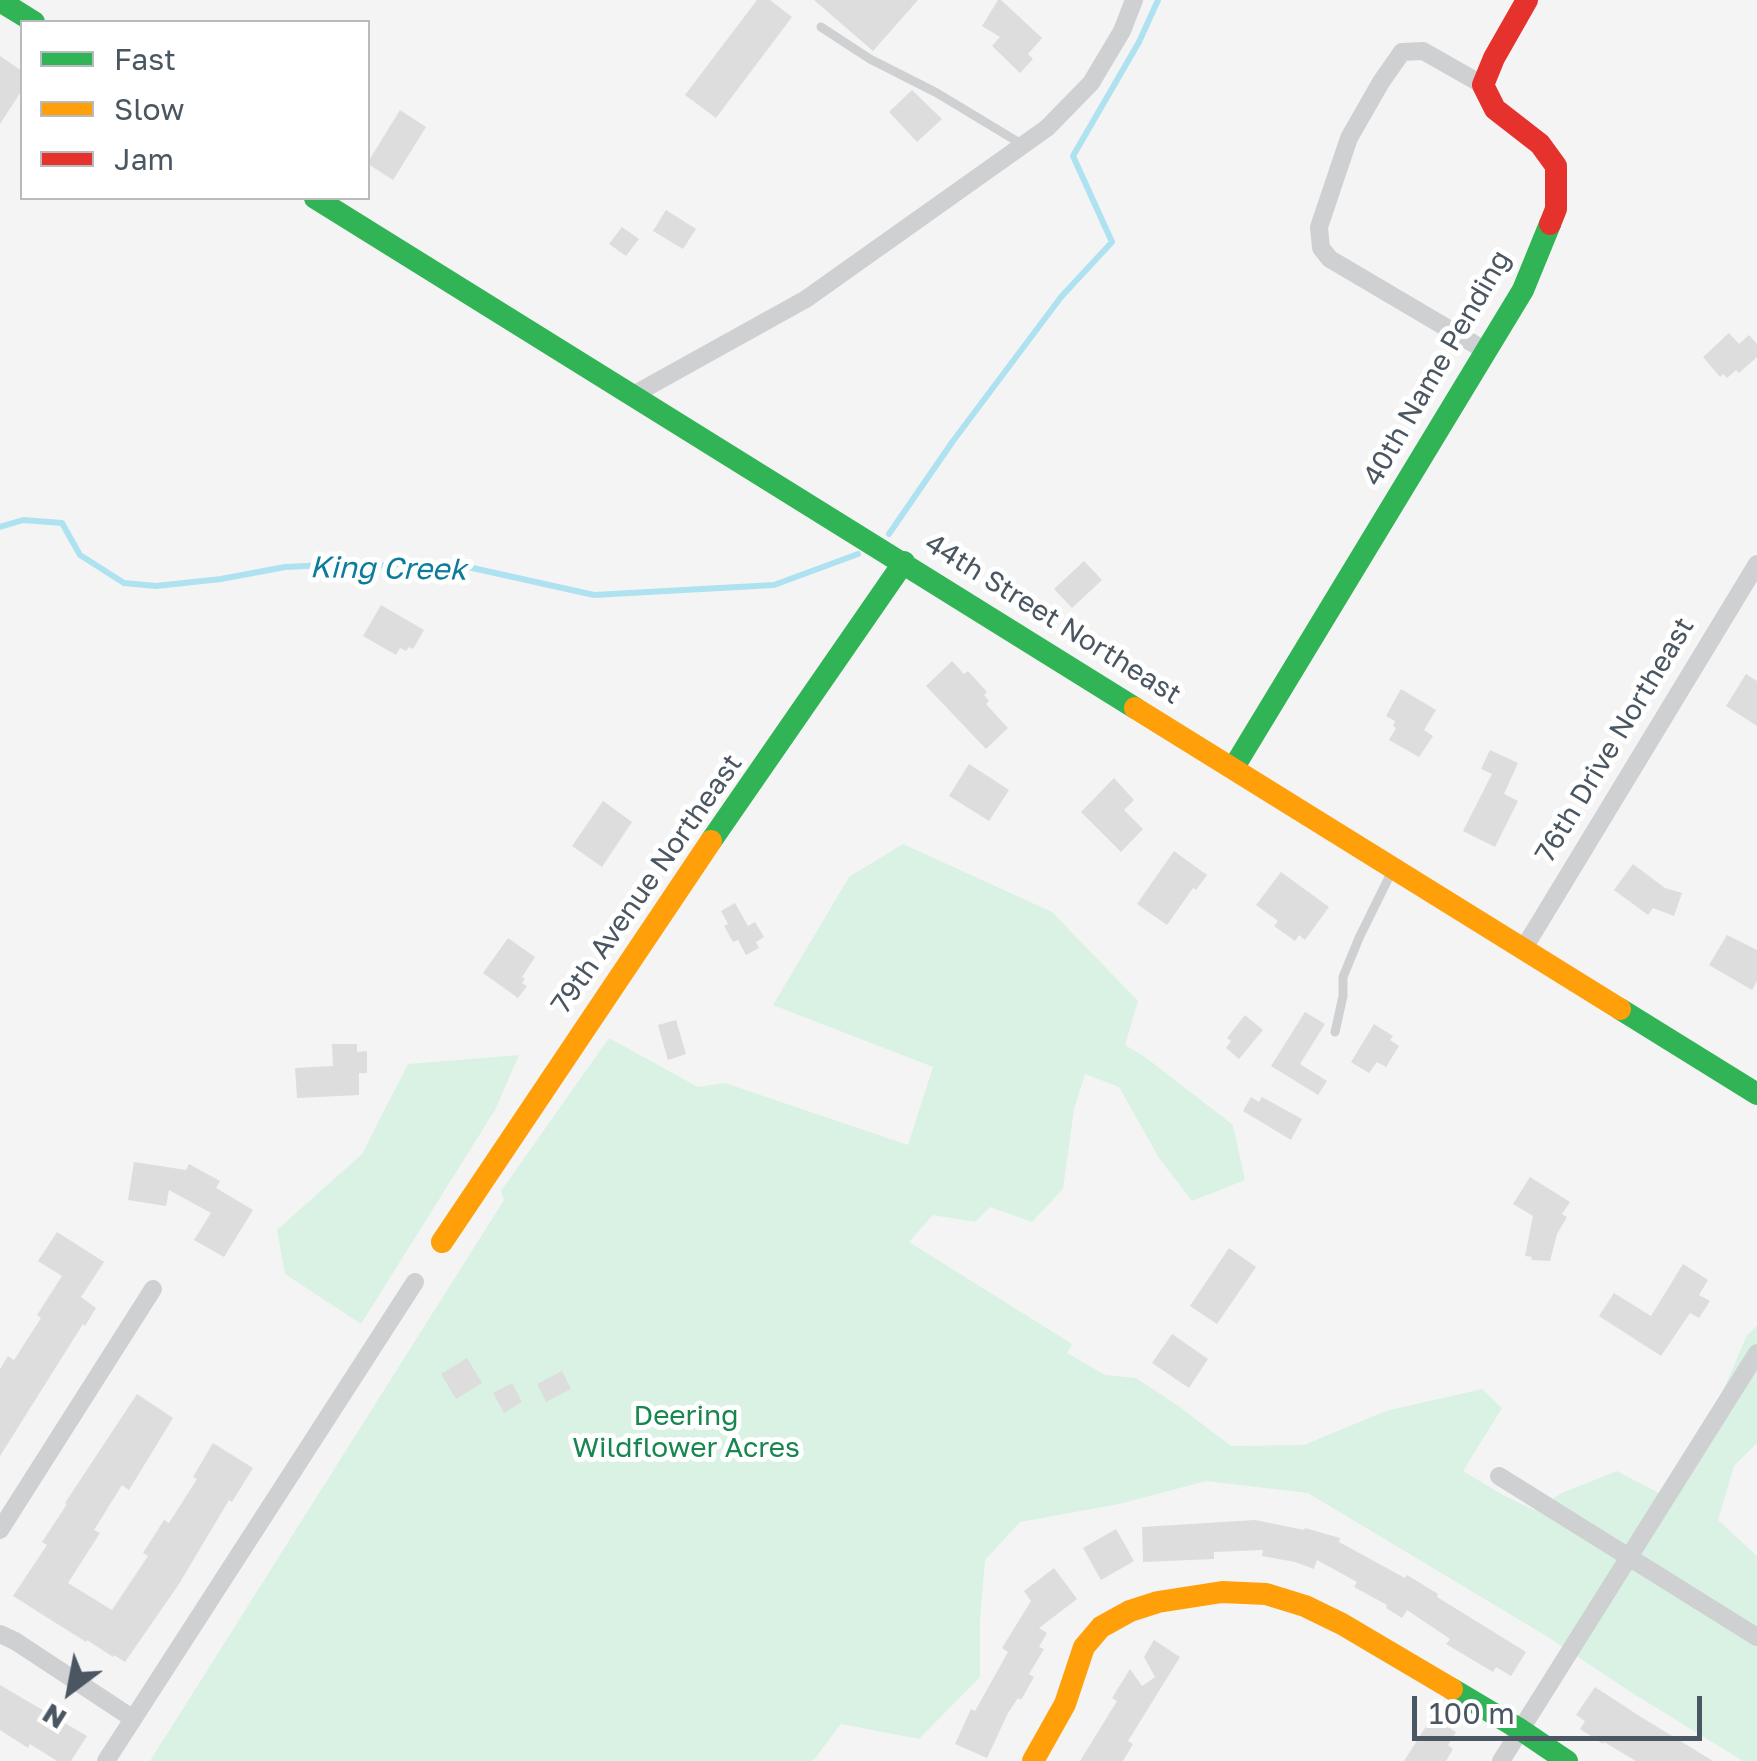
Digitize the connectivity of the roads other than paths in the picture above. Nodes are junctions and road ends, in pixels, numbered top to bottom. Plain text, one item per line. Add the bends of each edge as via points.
1 (1134, 0) edge
2 (1527, 0) edge
3 (0, 2) edge
4 (31, 20) edge
5 (821, 26) dead end
6 (1484, 85) junction
7 (1023, 145) junction
8 (318, 200) edge
9 (1486, 351) junction
10 (632, 395) junction
11 (904, 562) junction
12 (1757, 564) edge
13 (1234, 768) junction
14 (1394, 867) junction
15 (1524, 948) junction
16 (1335, 1032) dead end
17 (1757, 1094) edge
18 (442, 1242) dead end
19 (415, 1282) dead end
20 (153, 1289) dead end
21 (1757, 1353) edge
22 (1499, 1476) dead end
23 (0, 1530) edge
24 (1629, 1557) junction
25 (0, 1634) edge
26 (1757, 1637) edge
27 (132, 1718) junction
28 (1522, 1730) junction
29 (106, 1761) edge
30 (1034, 1761) edge
31 (1500, 1761) edge
32 (1567, 1761) edge

1 - 7 street via 1091,83
2 - 6 street
3 - 4 street
5 - 7 lane
6 - 9 street, 40th Name Pending via 1494,109 1540,144 1556,166 1556,209 1523,290
6 - 9 street via 1423,52 1402,52 1350,138 1318,227 1330,259
7 - 10 street via 806,298
8 - 10 street, 44th Street Northeast
9 - 13 street, 40th Name Pending
10 - 11 street, 44th Street Northeast
11 - 13 street, 44th Street Northeast
11 - 18 street, 79th Avenue Northeast
12 - 15 street, 76th Drive Northeast
13 - 14 street, 44th Street Northeast
14 - 15 street, 44th Street Northeast
14 - 16 lane via 1344,977
15 - 17 street, 44th Street Northeast
19 - 27 street
20 - 23 street
21 - 24 street
22 - 24 street
24 - 26 street
24 - 28 street
25 - 27 street
27 - 29 street
28 - 30 street via 1305,1606 1266,1594 1222,1592 1158,1602 1101,1627 1084,1647 1065,1704
28 - 31 street
28 - 32 street

